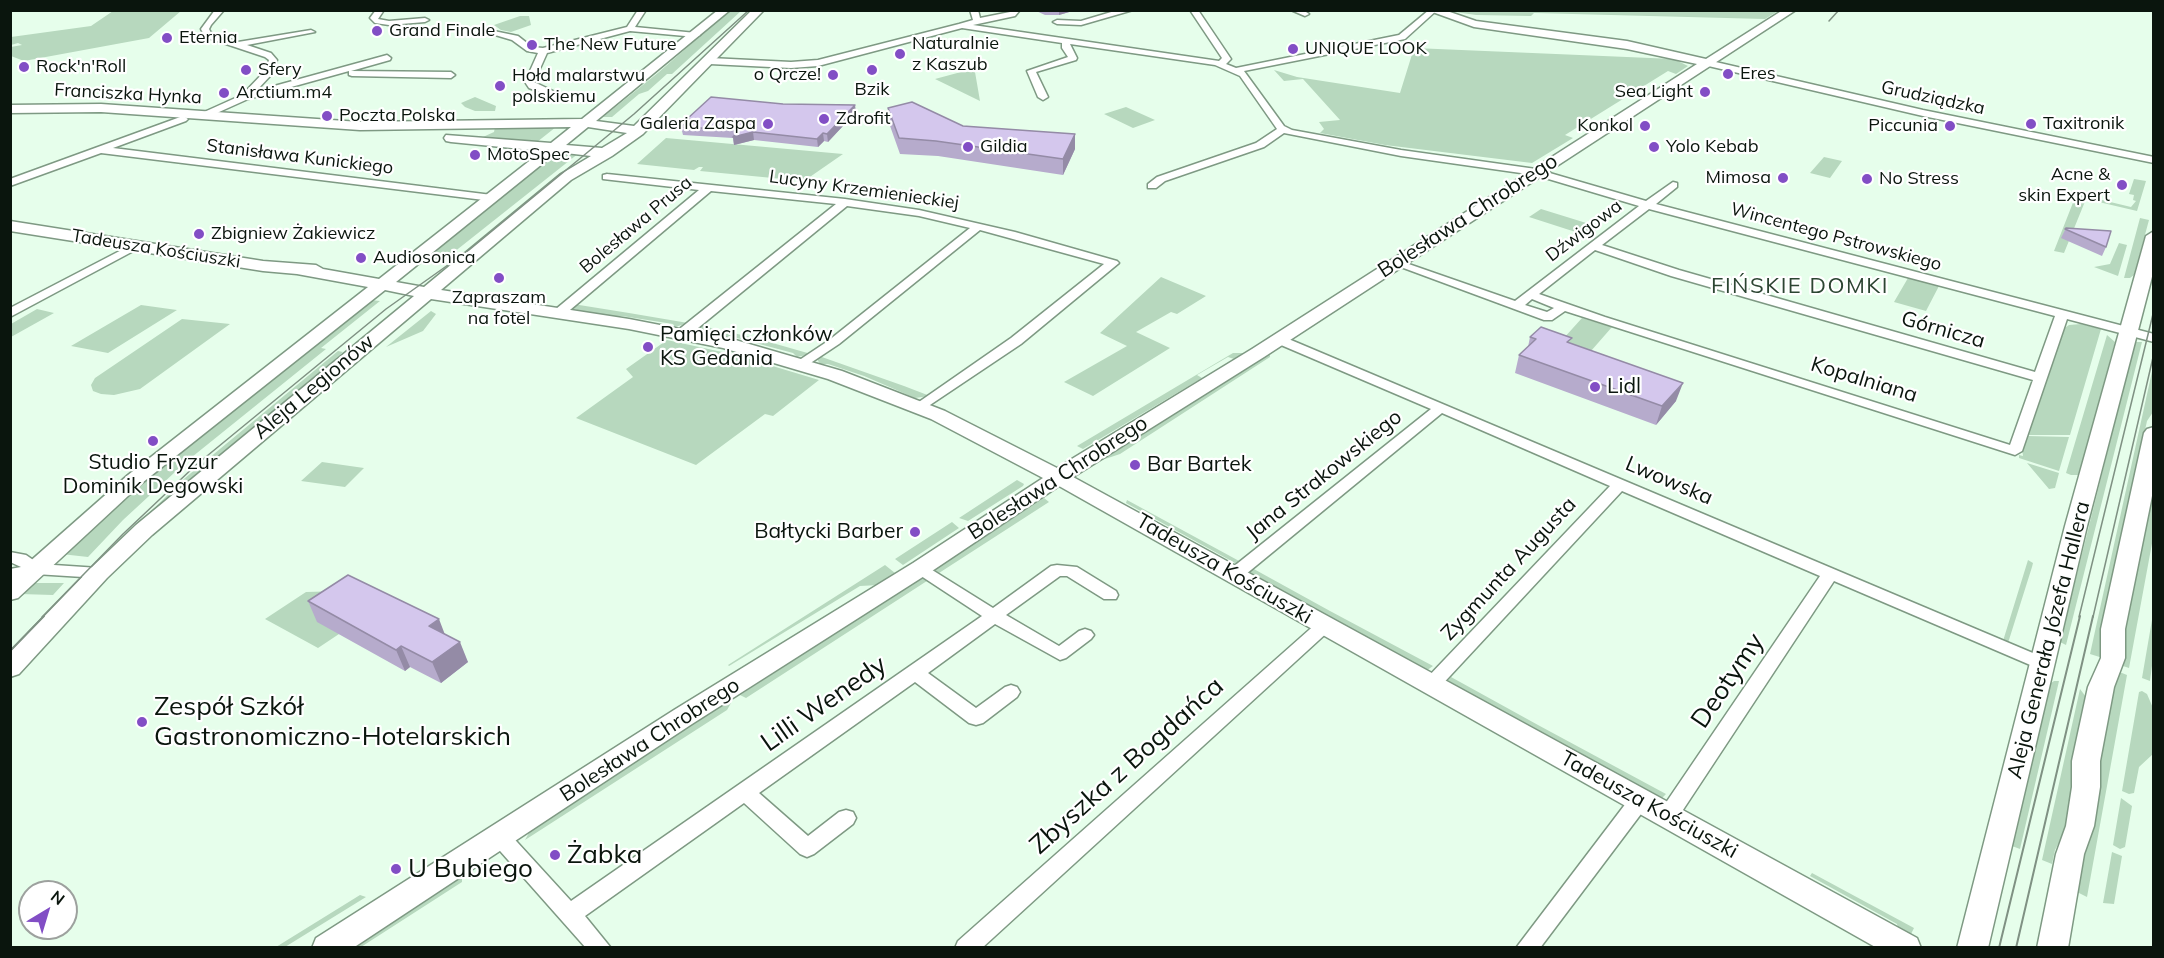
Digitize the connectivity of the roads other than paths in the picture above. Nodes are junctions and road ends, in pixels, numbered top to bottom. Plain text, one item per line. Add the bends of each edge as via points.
1 (220, 10) edge
2 (380, 10) edge
3 (642, 10) edge
4 (725, 10) edge
5 (759, 10) edge
6 (974, 10) edge
7 (1016, 10) edge
8 (1091, 10) edge
9 (1129, 10) edge
10 (1194, 10) edge
11 (1295, 10) edge
12 (1791, 10) edge
13 (1432, 11) edge
14 (1305, 14) dead end
15 (425, 20) dead end
16 (977, 21) junction
17 (1057, 21) junction
18 (962, 26) junction
19 (630, 29) junction
20 (311, 32) dead end
21 (489, 32) dead end
22 (696, 35) junction
23 (1037, 38) junction
24 (1066, 41) junction
25 (234, 45) junction
26 (543, 51) junction
27 (387, 58) dead end
28 (710, 61) junction
29 (1707, 63) junction
30 (1220, 64) junction
31 (1238, 70) junction
32 (336, 73) junction
33 (451, 75) dead end
34 (550, 93) dead end
35 (245, 97) junction
36 (1043, 97) dead end
37 (10, 109) edge
38 (205, 115) junction
39 (10, 116) edge
40 (183, 119) junction
41 (585, 123) junction
42 (485, 126) junction
43 (1284, 130) junction
44 (638, 131) junction
45 (466, 139) junction
46 (554, 147) junction
47 (103, 150) junction
48 (607, 153) junction
49 (2154, 160) edge
50 (1536, 172) junction
51 (607, 177) dead end
52 (10, 183) edge
53 (1673, 185) dead end
54 (1152, 186) dead end
55 (708, 188) junction
56 (492, 198) junction
57 (845, 202) junction
58 (1648, 205) junction
59 (10, 226) edge
60 (979, 226) junction
61 (2154, 236) edge
62 (135, 246) junction
63 (1594, 246) junction
64 (1396, 263) junction
65 (387, 280) junction
66 (433, 288) junction
67 (1531, 295) junction
68 (1517, 305) junction
69 (1564, 307) junction
70 (560, 312) junction
71 (10, 313) edge
72 (2062, 315) junction
73 (2128, 333) junction
74 (682, 334) junction
75 (2154, 338) edge
76 (1279, 339) junction
77 (803, 364) junction
78 (2040, 378) junction
79 (921, 407) junction
80 (1440, 408) junction
81 (2154, 434) edge
82 (1058, 477) junction
83 (1620, 484) junction
84 (10, 557) edge
85 (921, 568) junction
86 (35, 569) junction
87 (99, 573) junction
88 (1830, 574) junction
89 (10, 575) edge
90 (1234, 575) junction
91 (10, 592) edge
92 (1110, 595) dead end
93 (994, 616) junction
94 (1324, 626) junction
95 (1085, 635) dead end
96 (2041, 663) junction
97 (10, 668) edge
98 (915, 673) junction
99 (1431, 685) junction
100 (1011, 692) dead end
101 (745, 792) junction
102 (1640, 800) junction
103 (1668, 816) junction
104 (846, 818) dead end
105 (500, 837) junction
106 (570, 914) junction
107 (327, 948) edge
108 (600, 948) edge
109 (966, 948) edge
110 (1527, 948) edge
111 (1906, 948) edge
112 (1972, 948) edge
113 (2052, 948) edge

1 - 25 street via 207,24 206,32
2 - 15 street via 375,21
3 - 19 street
4 - 22 main road, Aleja Legionów
5 - 28 main road, Aleja Legionów
6 - 16 street
7 - 16 street
8 - 17 street
9 - 17 street via 1081,23
10 - 30 street via 1227,59
11 - 14 street
12 - 29 main road, Bolesława Chrobrego
13 - 29 main road via 1476,25 1617,44
13 - 31 street via 1402,37
16 - 18 street
17 - 23 street
18 - 23 street
18 - 28 street via 818,63
19 - 22 street
19 - 26 street
20 - 25 street
21 - 26 street via 515,38 530,50
22 - 41 main road, Aleja Legionów
23 - 24 street
24 - 30 street
24 - 36 street via 1073,58 1031,71
25 - 35 street via 273,60 269,72
26 - 34 street via 529,82
27 - 32 street
28 - 44 main road, Aleja Legionów
29 - 49 street, Grudziądzka via 1923,113
29 - 50 main road, Bolesława Chrobrego
30 - 31 street
31 - 43 street
32 - 33 street
32 - 35 street
35 - 38 street
37 - 38 main road, Franciszka Hynka via 86,107
38 - 42 main road, Franciszka Hynka via 360,126
39 - 40 main road, Franciszka Hynka via 84,114
40 - 45 main road, Franciszka Hynka
40 - 47 street
41 - 42 main road, Franciszka Hynka
41 - 44 main road, Franciszka Hynka
41 - 46 main road, Aleja Legionów
42 - 45 main road via 491,131
43 - 50 street, Wincentego Pstrowskiego via 1401,153
43 - 54 street via 1260,145 1161,178
44 - 48 main road, Aleja Legionów
45 - 46 main road, Franciszka Hynka
46 - 48 main road, Franciszka Hynka
46 - 56 main road, Aleja Legionów
47 - 52 street
47 - 56 street, Stanisława Kunickiego
48 - 66 main road, Aleja Legionów via 566,177
50 - 58 street, Wincentego Pstrowskiego
50 - 64 main road, Bolesława Chrobrego
51 - 55 street, Lucyny Krzemienieckiej
53 - 58 street, Dźwigowa
55 - 57 street, Lucyny Krzemienieckiej
55 - 70 street, Bolesława Prusa
56 - 65 main road, Aleja Legionów
57 - 60 street, Lucyny Krzemienieckiej
57 - 74 street
58 - 63 street, Dźwigowa
58 - 72 street, Wincentego Pstrowskiego
59 - 62 main road, Tadeusza Kościuszki
60 - 77 street
60 - 79 street, Lucyny Krzemienieckiej via 1113,262 1016,341
61 - 73 main road, Aleja Generała Józefa Hallera
62 - 65 main road, Tadeusza Kościuszki
62 - 71 street
63 - 67 street, Dźwigowa
63 - 78 street, Górnicza
64 - 68 street, Kopalniana
64 - 76 main road, Bolesława Chrobrego
65 - 66 main road, Tadeusza Kościuszki
65 - 86 main road, Aleja Legionów via 143,472
66 - 70 main road, Tadeusza Kościuszki
66 - 87 main road, Aleja Legionów via 163,514
67 - 68 street, Dźwigowa
67 - 69 street, Kopalniana
68 - 69 street, Kopalniana via 1548,316
69 - 78 street, Kopalniana via 2014,451
70 - 74 main road, Tadeusza Kościuszki
72 - 73 street, Wincentego Pstrowskiego
72 - 78 street, Kopalniana
73 - 75 street
73 - 96 main road, Aleja Generała Józefa Hallera
74 - 77 main road, Tadeusza Kościuszki
76 - 80 street, Lwowska
76 - 82 main road, Bolesława Chrobrego
77 - 79 main road, Tadeusza Kościuszki
79 - 82 main road, Tadeusza Kościuszki
80 - 83 street, Lwowska
80 - 90 street, Jana Strakowskiego
81 - 113 main road via 2114,629 2113,658 2101,687 2086,761 2080,826 2070,854
82 - 85 main road, Bolesława Chrobrego
82 - 90 main road, Tadeusza Kościuszki
83 - 88 street, Lwowska
83 - 99 street, Zygmunta Augusta
84 - 86 street via 20,558
85 - 93 street
85 - 105 main road, Bolesława Chrobrego
86 - 87 street
86 - 89 street
86 - 91 main road, Aleja Legionów
87 - 97 main road, Aleja Legionów
88 - 96 street, Lwowska
88 - 103 street, Deotymy
90 - 94 main road, Tadeusza Kościuszki
92 - 93 street, Lilli Wenedy via 1071,570 1057,570
93 - 95 street via 1060,654
93 - 98 street, Lilli Wenedy
94 - 99 main road, Tadeusza Kościuszki
94 - 109 street, Zbyszka z Bogdańca
96 - 112 main road, Aleja Generała Józefa Hallera
98 - 100 street via 976,718
98 - 101 street, Lilli Wenedy
99 - 102 main road, Tadeusza Kościuszki
101 - 104 street via 807,848
101 - 106 street, Lilli Wenedy
102 - 103 main road, Tadeusza Kościuszki
102 - 110 street
103 - 111 main road, Tadeusza Kościuszki
105 - 106 street
105 - 107 main road, Bolesława Chrobrego
106 - 108 street

